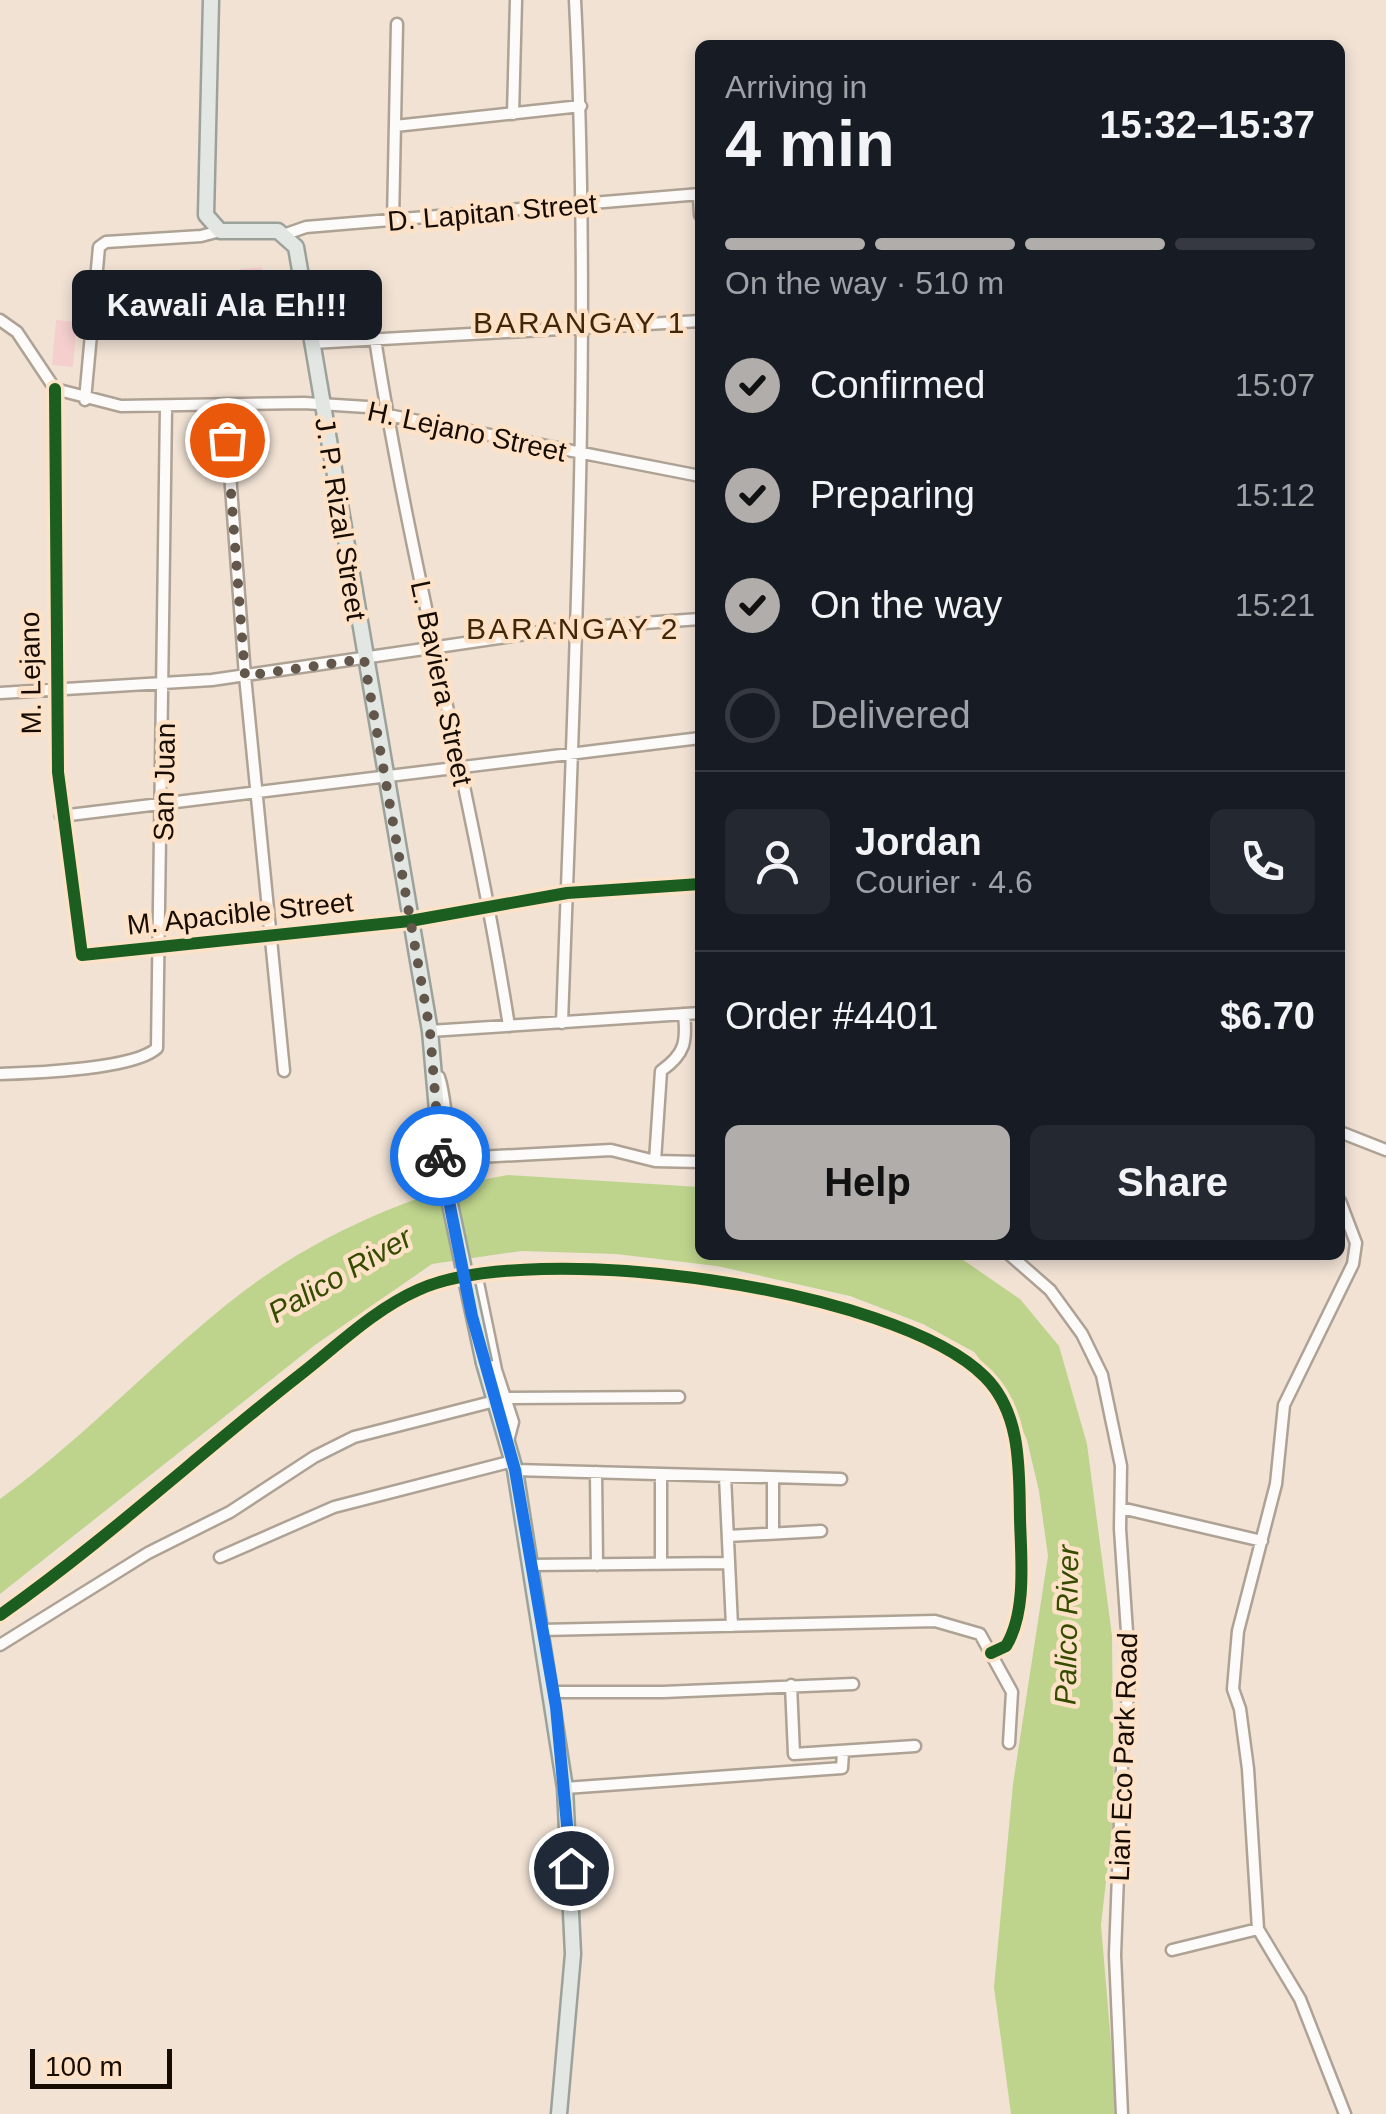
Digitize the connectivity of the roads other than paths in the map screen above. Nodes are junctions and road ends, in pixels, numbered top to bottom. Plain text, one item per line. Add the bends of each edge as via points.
1 (211, 0) edge
2 (516, 0) edge
3 (575, 0) edge
4 (397, 24) dead end
5 (582, 106) junction
6 (513, 114) junction
7 (395, 126) junction
8 (695, 194) edge
9 (582, 203) junction
10 (394, 221) junction
11 (220, 230) junction
12 (286, 234) junction
13 (0, 320) edge
14 (695, 320) edge
15 (583, 328) junction
16 (375, 340) junction
17 (312, 344) junction
18 (55, 389) junction
19 (85, 400) junction
20 (224, 406) junction
21 (323, 407) junction
22 (166, 408) junction
23 (386, 413) junction
24 (580, 455) junction
25 (695, 475) edge
26 (695, 620) edge
27 (573, 628) junction
28 (435, 648) junction
29 (364, 659) junction
30 (245, 676) junction
31 (166, 682) junction
32 (54, 689) junction
33 (0, 693) edge
34 (695, 739) edge
35 (571, 752) junction
36 (460, 769) junction
37 (384, 779) junction
38 (258, 794) junction
39 (163, 803) junction
40 (61, 816) junction
41 (695, 884) edge
42 (567, 894) junction
43 (490, 906) junction
44 (410, 921) junction
45 (270, 936) junction
46 (162, 946) junction
47 (82, 955) joint
48 (695, 1013) edge
49 (684, 1014) junction
50 (562, 1023) junction
51 (508, 1026) junction
52 (430, 1031) junction
53 (434, 1065) junction
54 (284, 1071) dead end
55 (0, 1074) edge
56 (1345, 1134) edge
57 (1386, 1150) edge
58 (655, 1162) junction
59 (695, 1162) edge
60 (1345, 1214) edge
61 (1015, 1260) edge
62 (476, 1273) junction
63 (679, 1396) dead end
64 (500, 1399) junction
65 (514, 1465) junction
66 (596, 1472) junction
67 (662, 1474) junction
68 (724, 1476) junction
69 (773, 1478) junction
70 (841, 1479) dead end
71 (1121, 1508) junction
72 (822, 1531) dead end
73 (773, 1533) junction
74 (728, 1536) junction
75 (1262, 1541) junction
76 (220, 1557) dead end
77 (728, 1563) junction
78 (661, 1564) junction
79 (597, 1565) junction
80 (530, 1566) junction
81 (0, 1615) edge
82 (732, 1626) junction
83 (542, 1630) junction
84 (0, 1646) edge
85 (991, 1652) junction
86 (791, 1684) junction
87 (853, 1684) dead end
88 (553, 1692) junction
89 (1009, 1743) dead end
90 (915, 1746) dead end
91 (842, 1752) junction
92 (565, 1788) junction
93 (1258, 1929) junction
94 (1172, 1950) dead end
95 (559, 2114) edge
96 (1122, 2114) edge
97 (1345, 2114) edge

1 - 11 main road via 204,206
2 - 6 street
3 - 5 street
4 - 7 street
5 - 6 street
5 - 9 street
6 - 7 street
7 - 10 street
8 - 9 street, D. Lapitan Street
9 - 10 street, D. Lapitan Street
9 - 15 street
10 - 12 street, D. Lapitan Street
11 - 12 main road
11 - 19 street via 99,247
12 - 17 main road, J. P. Rizal Street via 296,247
13 - 18 street via 17,332
14 - 15 street
15 - 16 street
15 - 24 street
16 - 17 street
16 - 23 street, L. Baviera Street
17 - 21 main road, J. P. Rizal Street
18 - 19 street, H. Lejano Street
18 - 32 street, M. Lejano
19 - 22 street, H. Lejano Street
20 - 21 street, H. Lejano Street
20 - 22 street, H. Lejano Street
20 - 30 street
21 - 23 street, H. Lejano Street
21 - 29 main road, J. P. Rizal Street
22 - 31 street, San Juan
23 - 24 street, H. Lejano Street
23 - 28 street, L. Baviera Street
24 - 25 street, H. Lejano Street
24 - 27 street
26 - 27 street
27 - 28 street
27 - 35 street
28 - 29 street
28 - 36 street, L. Baviera Street
29 - 30 street
29 - 37 main road, J. P. Rizal Street
30 - 31 street
30 - 38 street
31 - 32 street
31 - 39 street, San Juan
32 - 33 street
32 - 40 street, M. Lejano
34 - 35 street
35 - 36 street
35 - 42 street
36 - 37 street
36 - 43 street, L. Baviera Street
37 - 38 street
37 - 44 main road, J. P. Rizal Street
38 - 39 street
38 - 45 street
39 - 40 street
39 - 46 street, San Juan
40 - 47 street, M. Lejano
41 - 42 street, M. Apacible Street
42 - 43 street, M. Apacible Street
42 - 50 street
43 - 44 street, M. Apacible Street
43 - 51 street, L. Baviera Street
44 - 45 street, M. Apacible Street
44 - 52 main road, J. P. Rizal Street
45 - 46 street, M. Apacible Street
45 - 54 street
46 - 47 street, M. Apacible Street
46 - 55 street, San Juan via 157,1048 146,1058
48 - 49 street
49 - 50 street
49 - 58 street via 687,1043 661,1071
50 - 51 street
51 - 52 street
52 - 53 main road, J. P. Rizal Street
53 - 58 street via 447,1100 450,1145 460,1158 612,1150
53 - 64 main road, J. P. Rizal Street, bridge via 442,1167 484,1363
56 - 57 street
58 - 59 street
60 - 75 street via 1356,1243 1353,1264 1284,1406
61 - 71 street, Lian Eco Park Road via 1069,1312 1102,1375 1122,1466
62 - 64 street
62 - 81 street via 416,1290 378,1314
62 - 85 street via 560,1266 702,1280 807,1300 953,1352 986,1378 1005,1408 1020,1467 1018,1611 1006,1646
63 - 64 street
64 - 65 main road, J. P. Rizal Street
64 - 84 street via 354,1438 314,1457
65 - 66 street
65 - 76 street via 334,1508
65 - 80 main road, J. P. Rizal Street
66 - 67 street
66 - 79 street
67 - 68 street
67 - 78 street
68 - 69 street
68 - 74 street
69 - 70 street
69 - 73 street
71 - 75 street
71 - 96 street, Lian Eco Park Road via 1130,1676 1116,1955
72 - 73 street
73 - 74 street
74 - 77 street
75 - 93 street via 1232,1674 1248,1769
77 - 78 street
77 - 82 street
78 - 79 street
79 - 80 street
80 - 83 main road, J. P. Rizal Street
82 - 83 street
82 - 85 street via 935,1621 980,1634
83 - 88 main road, J. P. Rizal Street
85 - 89 street via 1012,1692
86 - 87 street
86 - 88 street
86 - 91 street via 791,1752
88 - 92 main road, J. P. Rizal Street
90 - 91 street
91 - 92 street via 842,1768
92 - 95 main road, J. P. Rizal Street via 573,1954
93 - 94 street
93 - 97 street via 1300,1999

